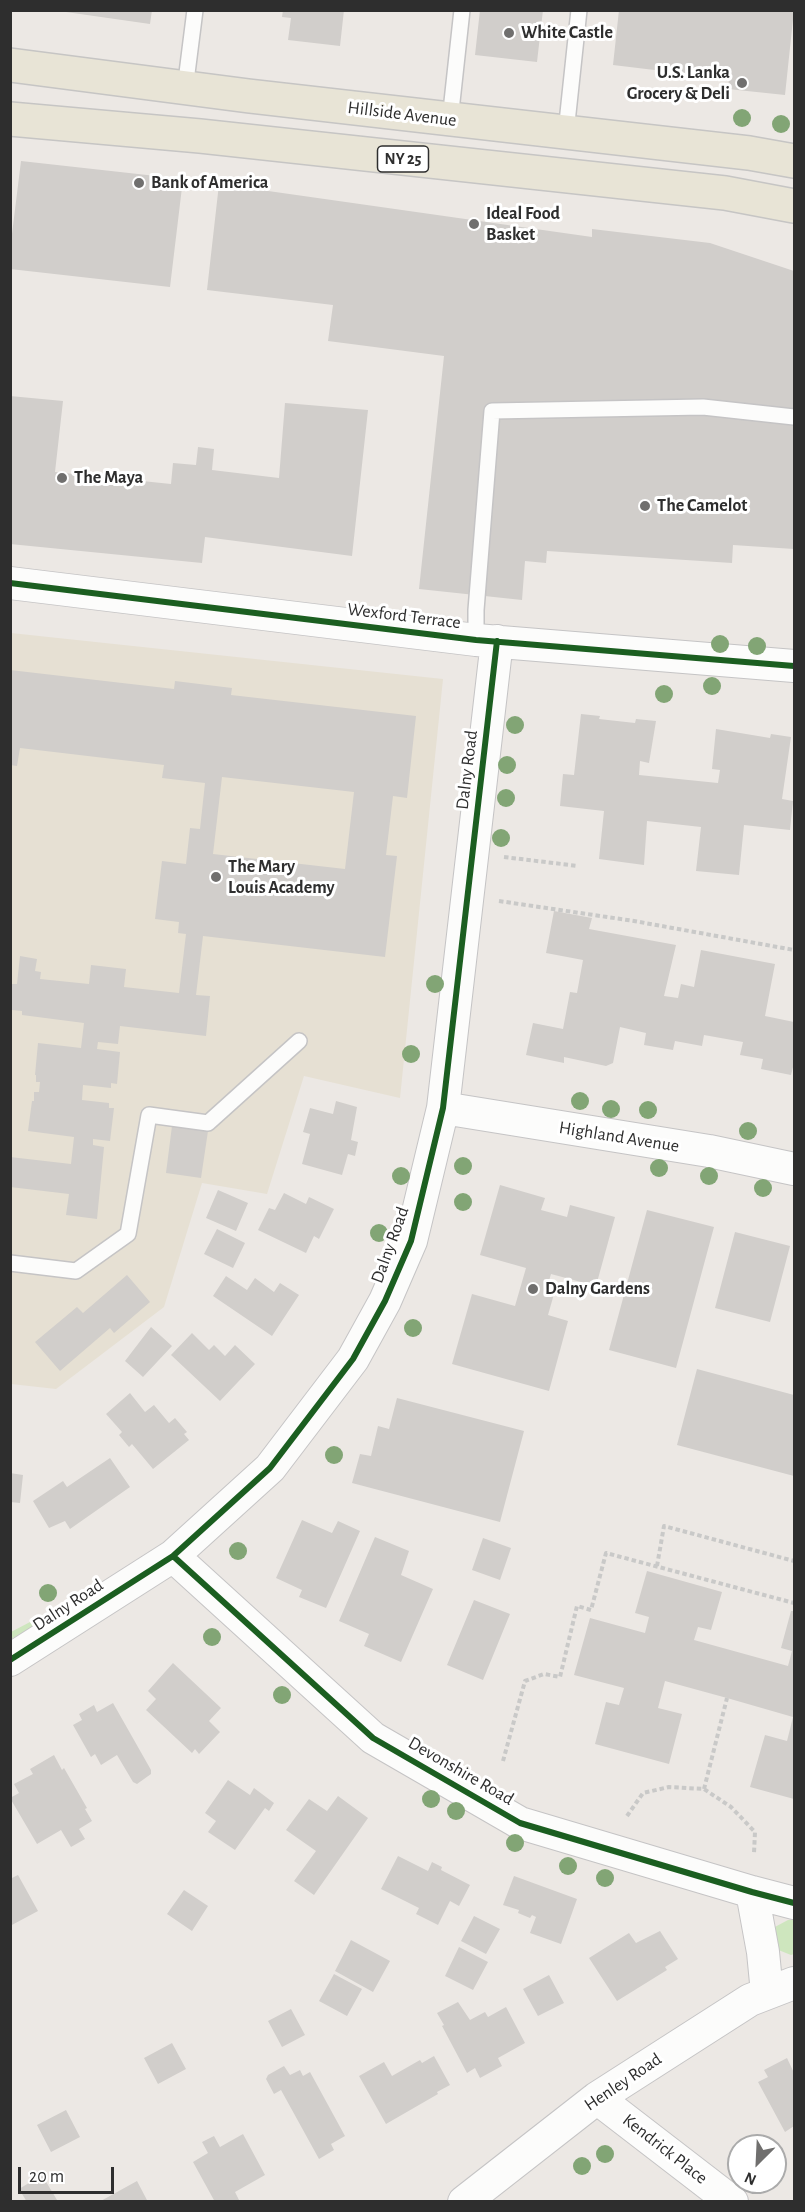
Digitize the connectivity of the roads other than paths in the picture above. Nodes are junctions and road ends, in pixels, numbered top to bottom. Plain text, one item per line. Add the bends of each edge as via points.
1 (195, 10) edge
2 (462, 10) edge
3 (579, 10) edge
4 (10, 65) edge
5 (185, 89) junction
6 (10, 119) edge
7 (450, 120) junction
8 (566, 132) junction
9 (795, 161) edge
10 (795, 206) edge
11 (795, 417) edge
12 (10, 583) edge
13 (486, 640) junction
14 (795, 666) edge
15 (299, 1041) dead end
16 (443, 1108) junction
17 (795, 1169) edge
18 (10, 1263) edge
19 (172, 1557) junction
20 (10, 1660) edge
21 (752, 1892) junction
22 (795, 1903) edge
23 (781, 1988) edge
24 (597, 2097) junction
25 (464, 2202) edge
26 (732, 2202) edge

1 - 5 lane
2 - 7 lane
3 - 8 lane
4 - 5 main road, Hillside Avenue
5 - 7 main road, Hillside Avenue
6 - 10 main road, NY 25 via 725,193
7 - 8 main road, Hillside Avenue
8 - 9 main road, Hillside Avenue
11 - 13 lane via 703,407 492,411 477,598
12 - 13 street, Wexford Terrace
13 - 14 street, Wexford Terrace
13 - 16 street, Dalny Road
15 - 18 lane via 208,1123 149,1115 128,1234 76,1271
16 - 17 street, Highland Avenue via 709,1151
16 - 19 street, Dalny Road via 411,1241 385,1301 353,1359 270,1468
19 - 20 street, Dalny Road
19 - 21 street, Devonshire Road via 373,1738 520,1823
21 - 22 street, Devonshire Road
21 - 23 street via 763,1952
23 - 24 street, Henley Road via 750,2000
24 - 25 street, Henley Road
24 - 26 street, Kendrick Place

